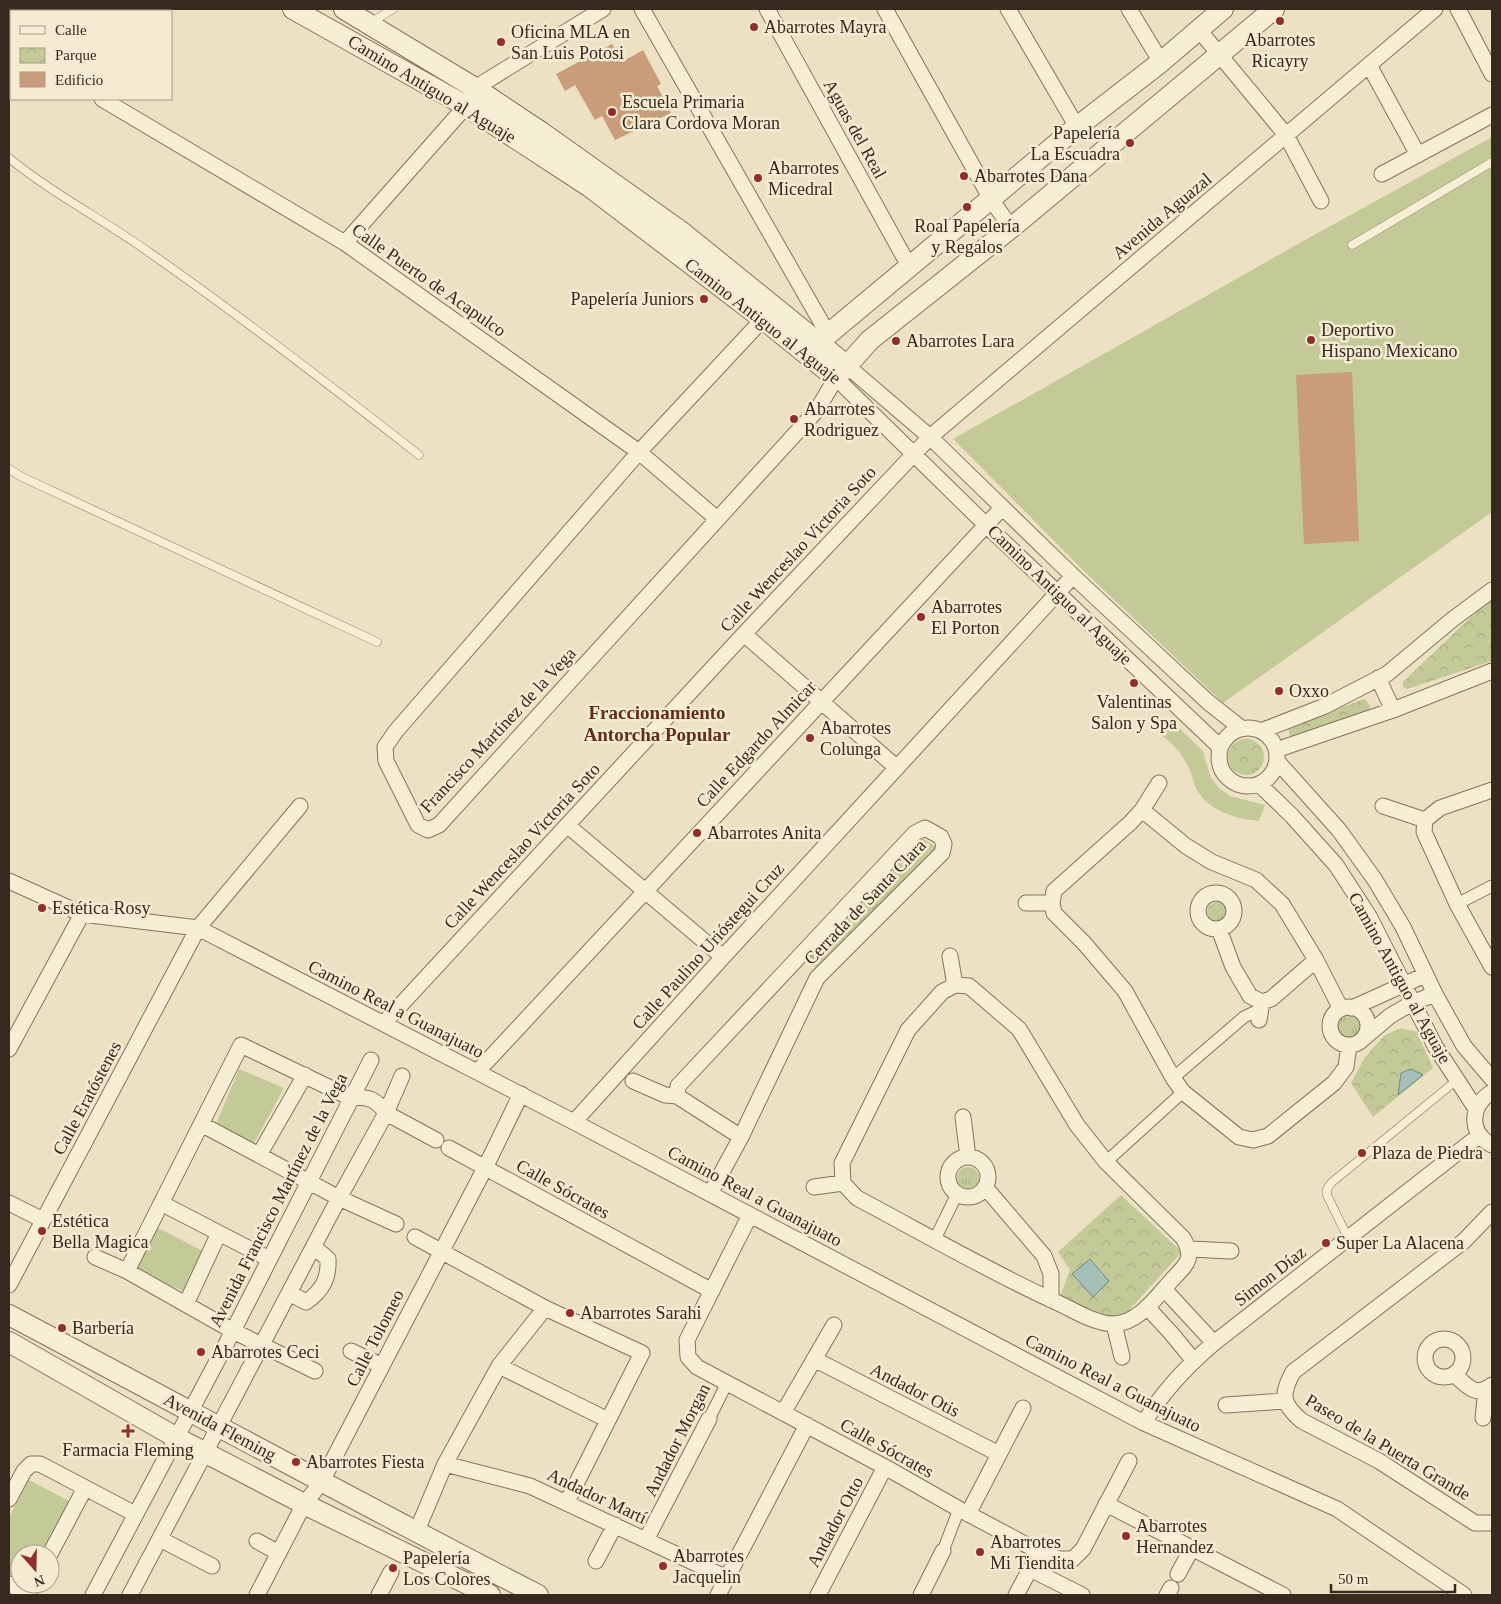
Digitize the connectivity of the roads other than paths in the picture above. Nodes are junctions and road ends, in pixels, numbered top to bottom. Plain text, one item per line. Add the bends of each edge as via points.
1 (293, 9) edge
2 (344, 9) edge
3 (393, 9) edge
4 (603, 9) edge
5 (642, 9) edge
6 (767, 9) edge
7 (885, 9) edge
8 (1008, 9) edge
9 (1129, 9) edge
10 (1223, 9) edge
11 (1274, 9) edge
12 (1435, 9) edge
13 (1458, 9) edge
14 (368, 24) junction
15 (1199, 30) junction
16 (1218, 55) junction
17 (1162, 62) junction
18 (1368, 66) junction
19 (1492, 74) edge
20 (471, 97) junction
21 (104, 100) edge
22 (1492, 116) edge
23 (1077, 127) junction
24 (1286, 136) junction
25 (1418, 155) junction
26 (9, 158) edge
27 (1492, 162) edge
28 (1382, 174) dead end
29 (991, 199) junction
30 (1321, 201) dead end
31 (1010, 228) junction
32 (345, 243) junction
33 (1352, 245) dead end
34 (909, 266) junction
35 (763, 319) junction
36 (817, 343) junction
37 (841, 372) junction
38 (930, 437) junction
39 (639, 452) junction
40 (914, 454) junction
41 (418, 455) dead end
42 (9, 469) edge
43 (1002, 508) junction
44 (716, 518) junction
45 (987, 526) junction
46 (1073, 576) junction
47 (1492, 590) edge
48 (1058, 593) junction
49 (744, 634) junction
50 (378, 642) dead end
51 (1492, 671) edge
52 (1378, 678) junction
53 (821, 702) junction
54 (1393, 710) junction
55 (1241, 728) junction
56 (1261, 730) junction
57 (1220, 747) junction
58 (1277, 755) junction
59 (897, 768) junction
60 (1159, 783) dead end
61 (1260, 784) junction
62 (1492, 790) edge
63 (300, 806) dead end
64 (1383, 806) dead end
65 (1142, 810) junction
66 (1425, 820) junction
67 (567, 825) junction
68 (9, 881) edge
69 (1492, 886) edge
70 (645, 891) junction
71 (1026, 903) dead end
72 (1052, 903) junction
73 (1457, 904) junction
74 (82, 914) junction
75 (198, 928) junction
76 (1219, 929) dead end
77 (950, 956) dead end
78 (723, 957) junction
79 (1316, 960) junction
80 (796, 961) junction
81 (1492, 967) edge
82 (1425, 976) junction
83 (817, 978) junction
84 (955, 985) junction
85 (1403, 986) junction
86 (1435, 994) junction
87 (1412, 1003) junction
88 (1347, 1009) junction
89 (1260, 1010) junction
90 (384, 1023) junction
91 (1364, 1038) junction
92 (1349, 1045) junction
93 (9, 1049) edge
94 (371, 1060) dead end
95 (477, 1072) junction
96 (305, 1075) junction
97 (402, 1076) dead end
98 (1173, 1078) junction
99 (1492, 1079) edge
100 (1457, 1080) junction
101 (633, 1081) dead end
102 (1183, 1092) junction
103 (1492, 1092) edge
104 (520, 1094) junction
105 (677, 1096) junction
106 (351, 1098) junction
107 (1476, 1109) junction
108 (386, 1113) junction
109 (963, 1117) dead end
110 (574, 1122) junction
111 (201, 1124) junction
112 (1480, 1135) junction
113 (742, 1137) junction
114 (436, 1140) dead end
115 (1492, 1145) edge
116 (449, 1148) dead end
117 (259, 1155) junction
118 (968, 1157) junction
119 (1106, 1162) junction
120 (485, 1168) junction
121 (309, 1182) junction
122 (843, 1183) junction
123 (814, 1187) dead end
124 (985, 1187) junction
125 (710, 1194) junction
126 (957, 1194) junction
127 (339, 1198) junction
128 (9, 1202) edge
129 (161, 1203) junction
130 (750, 1215) junction
131 (1491, 1217) edge
132 (43, 1220) junction
133 (396, 1224) dead end
134 (219, 1233) junction
135 (415, 1237) dead end
136 (1348, 1238) junction
137 (934, 1239) junction
138 (314, 1247) junction
139 (1190, 1250) junction
140 (441, 1251) junction
141 (1231, 1251) dead end
142 (95, 1257) dead end
143 (269, 1259) junction
144 (127, 1271) junction
145 (9, 1285) edge
146 (1164, 1289) junction
147 (712, 1291) junction
148 (289, 1294) junction
149 (1051, 1300) junction
150 (186, 1304) junction
151 (1147, 1307) junction
152 (545, 1308) junction
153 (9, 1315) edge
154 (1114, 1324) junction
155 (834, 1325) dead end
156 (233, 1331) junction
157 (9, 1342) edge
158 (1214, 1343) junction
159 (262, 1345) junction
160 (351, 1351) dead end
161 (1122, 1357) dead end
162 (814, 1358) junction
163 (1194, 1361) junction
164 (382, 1366) junction
165 (499, 1366) junction
166 (315, 1371) dead end
167 (1454, 1374) dead end
168 (727, 1383) junction
169 (1489, 1388) edge
170 (1285, 1401) junction
171 (1226, 1405) dead end
172 (1022, 1408) dead end
173 (191, 1411) junction
174 (783, 1413) junction
175 (1483, 1418) dead end
176 (709, 1419) joint
177 (608, 1420) junction
178 (1144, 1423) junction
179 (807, 1425) junction
180 (220, 1426) junction
181 (177, 1438) junction
182 (205, 1452) junction
183 (999, 1454) junction
184 (1129, 1461) dead end
185 (446, 1464) junction
186 (885, 1467) junction
187 (322, 1482) junction
188 (85, 1488) junction
189 (9, 1499) edge
190 (567, 1502) junction
191 (304, 1504) junction
192 (1106, 1504) junction
193 (963, 1512) junction
194 (135, 1514) junction
195 (1492, 1523) edge
196 (615, 1525) junction
197 (416, 1532) junction
198 (160, 1539) junction
199 (646, 1540) junction
200 (257, 1541) dead end
201 (55, 1544) edge
202 (1192, 1548) junction
203 (943, 1551) joint
204 (1040, 1552) junction
205 (279, 1553) junction
206 (596, 1560) dead end
207 (212, 1566) dead end
208 (1030, 1569) junction
209 (391, 1572) dead end
210 (727, 1578) junction
211 (9, 1584) edge
212 (1172, 1586) edge
213 (29, 1595) edge
214 (93, 1595) edge
215 (130, 1595) edge
216 (257, 1595) edge
217 (379, 1595) edge
218 (490, 1595) edge
219 (538, 1595) edge
220 (718, 1595) edge
221 (818, 1595) edge
222 (921, 1595) edge
223 (1016, 1595) edge
224 (1082, 1595) edge
225 (1283, 1595) edge
226 (1464, 1595) edge

1 - 20 street, Camino Antiguo al Aguaje
2 - 14 street, Camino Antiguo al Aguaje
3 - 14 lane
4 - 20 street
5 - 36 street
6 - 34 street, Aguas del Real
7 - 29 street
8 - 23 street
9 - 17 street
10 - 15 street
11 - 16 street
12 - 18 street, Avenida Aguazal
13 - 19 street
14 - 20 street, Camino Antiguo al Aguaje
15 - 16 street
15 - 17 street
16 - 24 street
16 - 31 street
17 - 23 street
18 - 24 street, Avenida Aguazal
18 - 25 street
20 - 32 street
20 - 35 street, Camino Antiguo al Aguaje
20 - 36 street, Camino Antiguo al Aguaje via 541,132 683,233
21 - 32 street, Calle Puerto de Acapulco
22 - 25 street
23 - 29 street
24 - 30 street
24 - 38 street, Avenida Aguazal
25 - 28 street
26 - 41 lane via 36,180 149,252 296,359
27 - 33 lane
29 - 31 street
29 - 34 street
31 - 37 street via 870,340
32 - 39 street, Calle Puerto de Acapulco
34 - 36 street
35 - 36 street, Camino Antiguo al Aguaje
35 - 39 street, Francisco Martínez de la Vega
36 - 37 street, Camino Antiguo al Aguaje
37 - 38 street, Camino Antiguo al Aguaje
37 - 40 street, Camino Antiguo al Aguaje
37 - 44 street, Francisco Martínez de la Vega via 817,410
38 - 40 street, Avenida Aguazal
38 - 43 street, Camino Antiguo al Aguaje
39 - 44 street, Calle Puerto de Acapulco
39 - 44 street, Francisco Martínez de la Vega via 385,747 386,760 418,825 428,830 439,825
40 - 45 street, Camino Antiguo al Aguaje
40 - 49 street, Calle Wenceslao Victoria Soto
42 - 50 lane
43 - 45 street, Calle Edgardo Almicar
43 - 46 street, Camino Antiguo al Aguaje
45 - 48 street, Camino Antiguo al Aguaje
45 - 53 street, Calle Edgardo Almicar
46 - 48 street, Calle Paulino Urióstegui Cruz
46 - 55 street, Camino Antiguo al Aguaje via 1208,702
47 - 52 street
48 - 57 street, Camino Antiguo al Aguaje
48 - 59 street, Calle Paulino Urióstegui Cruz
49 - 53 street
49 - 67 street, Calle Wenceslao Victoria Soto
51 - 54 street
52 - 54 street
52 - 56 street via 1325,706
53 - 59 street
53 - 70 street, Calle Edgardo Almicar
54 - 58 street
55 - 56 street
55 - 57 street via 1232,732
56 - 58 street via 1268,736
57 - 61 street via 1218,757 1224,775 1240,785
58 - 61 street via 1274,770
58 - 82 street, Camino Antiguo al Aguaje via 1339,830 1375,880 1403,927
59 - 78 street, Calle Paulino Urióstegui Cruz
60 - 65 street
61 - 85 street, Camino Antiguo al Aguaje via 1336,865 1369,916
62 - 66 street via 1440,808
63 - 75 street, Calle Eratóstenes
64 - 66 street
65 - 72 street via 1054,891
65 - 79 street via 1186,846 1212,862 1256,880 1282,904
66 - 73 street via 1424,832
67 - 70 street
67 - 90 street, Calle Wenceslao Victoria Soto
68 - 74 street, Camino Real a Guanajuato
69 - 73 street
70 - 78 street
70 - 95 street, Calle Edgardo Almicar
71 - 72 street
72 - 98 street via 1054,913 1084,942 1125,991
73 - 81 street
74 - 75 street, Camino Real a Guanajuato
74 - 93 street
75 - 90 street, Camino Real a Guanajuato
75 - 132 street, Calle Eratóstenes
76 - 89 street via 1233,968
77 - 84 street
78 - 110 street, Calle Paulino Urióstegui Cruz
79 - 88 street
79 - 89 street
80 - 83 street
80 - 83 street, Cerrada de Santa Clara via 916,833 925,828 941,837 944,844 942,853
80 - 105 street, Cerrada de Santa Clara via 678,1086
82 - 85 street
82 - 86 street, Camino Antiguo al Aguaje
83 - 113 street, Cerrada de Santa Clara
84 - 119 street via 969,986 1019,1029 1077,1125
84 - 122 street via 942,992 908,1030 842,1163
85 - 87 street, Camino Antiguo al Aguaje
85 - 88 street
86 - 87 street
86 - 99 street, Camino Antiguo al Aguaje via 1464,1046
87 - 91 street
87 - 100 street, Camino Antiguo al Aguaje
88 - 91 street via 1366,1017 1368,1028
88 - 92 street via 1333,1017 1331,1022 1332,1033 1338,1042
89 - 98 street via 1244,1017
90 - 95 street, Camino Real a Guanajuato
91 - 92 street
92 - 102 street via 1346,1067 1334,1083 1268,1136 1253,1140 1239,1137
94 - 106 street, Avenida Francisco Martínez de la Vega
95 - 104 street, Camino Real a Guanajuato
96 - 106 street
96 - 111 street via 241,1045
96 - 117 street
97 - 108 street
98 - 102 street
100 - 107 street, Camino Antiguo al Aguaje
100 - 136 lane via 1331,1182 1327,1195
101 - 105 street via 665,1095
102 - 119 street
103 - 107 street
104 - 110 street, Camino Real a Guanajuato
104 - 120 street, Calle Tolomeo
105 - 113 street
106 - 108 street via 363,1096 381,1106
106 - 121 street, Avenida Francisco Martínez de la Vega
107 - 112 street via 1475,1123
108 - 114 street
108 - 127 street
109 - 118 street
110 - 125 street, Camino Real a Guanajuato
111 - 117 street
111 - 129 street
112 - 115 street
112 - 136 street, Simon Díaz
113 - 125 street, Cerrada de Santa Clara
116 - 120 street, Calle Sócrates
117 - 121 street
118 - 124 street via 985,1168
118 - 126 street via 956,1161 948,1172 949,1185
119 - 139 street via 1183,1238
120 - 140 street, Calle Tolomeo
120 - 147 street, Calle Sócrates
121 - 127 street
121 - 143 street, Avenida Francisco Martínez de la Vega
122 - 123 street
122 - 137 street via 857,1198
124 - 126 street via 976,1195
124 - 149 street via 1044,1256 1051,1274
125 - 130 street, Camino Real a Guanajuato
126 - 137 street
127 - 133 street
127 - 138 street
128 - 132 street
129 - 134 street
129 - 144 street
130 - 147 street
130 - 178 street, Camino Real a Guanajuato
131 - 170 street, Paseo de la Puerta Grande via 1293,1372 1284,1389
132 - 145 street, Calle Eratóstenes
134 - 143 street
134 - 150 street
135 - 140 street
136 - 158 street, Simon Díaz
137 - 149 street
138 - 148 street
138 - 148 street via 328,1259 329,1271 319,1293 306,1302
139 - 141 street
139 - 146 street via 1188,1262
140 - 152 street
140 - 164 street, Calle Tolomeo
142 - 144 street
143 - 156 street, Avenida Francisco Martínez de la Vega
144 - 150 street
146 - 151 street
146 - 158 street
147 - 168 street, Calle Sócrates via 687,1340 688,1357 697,1367
148 - 159 street
149 - 154 street via 1097,1321
150 - 156 street
151 - 154 street via 1131,1320
151 - 163 street
152 - 165 street
152 - 177 street via 642,1354
153 - 173 street, Avenida Fleming
154 - 161 street
155 - 162 street
156 - 159 street
156 - 173 street, Avenida Francisco Martínez de la Vega
157 - 181 street, Avenida Fleming
158 - 163 street, Simon Díaz
159 - 166 street
159 - 180 street
160 - 164 street
162 - 174 street
162 - 183 street, Andador Otis
163 - 178 street, Simon Díaz via 1154,1406
164 - 187 street, Calle Tolomeo
165 - 177 street
165 - 185 street
167 - 169 street via 1477,1391
168 - 174 street, Calle Sócrates
168 - 176 street, Andador Morgan
169 - 175 street
170 - 171 street
170 - 195 street, Paseo de la Puerta Grande via 1302,1421 1379,1461 1475,1523
172 - 183 street
173 - 180 street, Avenida Fleming
173 - 181 street, Avenida Francisco Martínez de la Vega
174 - 179 street, Calle Sócrates
176 - 199 street, Andador Morgan
177 - 190 street
178 - 226 street, Camino Real a Guanajuato via 1337,1510
179 - 186 street, Calle Sócrates
179 - 210 street
180 - 182 street
180 - 187 street, Avenida Fleming
181 - 182 street, Avenida Fleming
181 - 194 street, Avenida Francisco Martínez de la Vega
182 - 191 street, Avenida Fleming
182 - 198 street
183 - 193 street
184 - 192 street
185 - 190 street, Andador Martí via 530,1486
185 - 197 street
186 - 193 street, Calle Sócrates
186 - 221 street, Andador Otto
187 - 191 street, Calle Tolomeo
187 - 197 street, Avenida Fleming
188 - 189 street via 40,1464 31,1464
188 - 194 street
188 - 201 street
190 - 196 street, Andador Martí
191 - 205 street, Calle Tolomeo
191 - 218 street, Avenida Fleming
192 - 202 street
192 - 204 street, Calle Sócrates via 1083,1549 1073,1559 1059,1559
193 - 203 street
193 - 204 street, Calle Sócrates
194 - 214 street, Avenida Francisco Martínez de la Vega
196 - 199 street, Andador Martí
196 - 206 street
197 - 219 street, Avenida Fleming
198 - 207 street
198 - 215 street
199 - 210 street, Andador Martí
200 - 205 street
202 - 212 street
202 - 225 street
203 - 222 street
204 - 208 street
205 - 216 street, Calle Tolomeo
208 - 223 street
208 - 224 street
209 - 217 street
210 - 220 street
211 - 213 street

